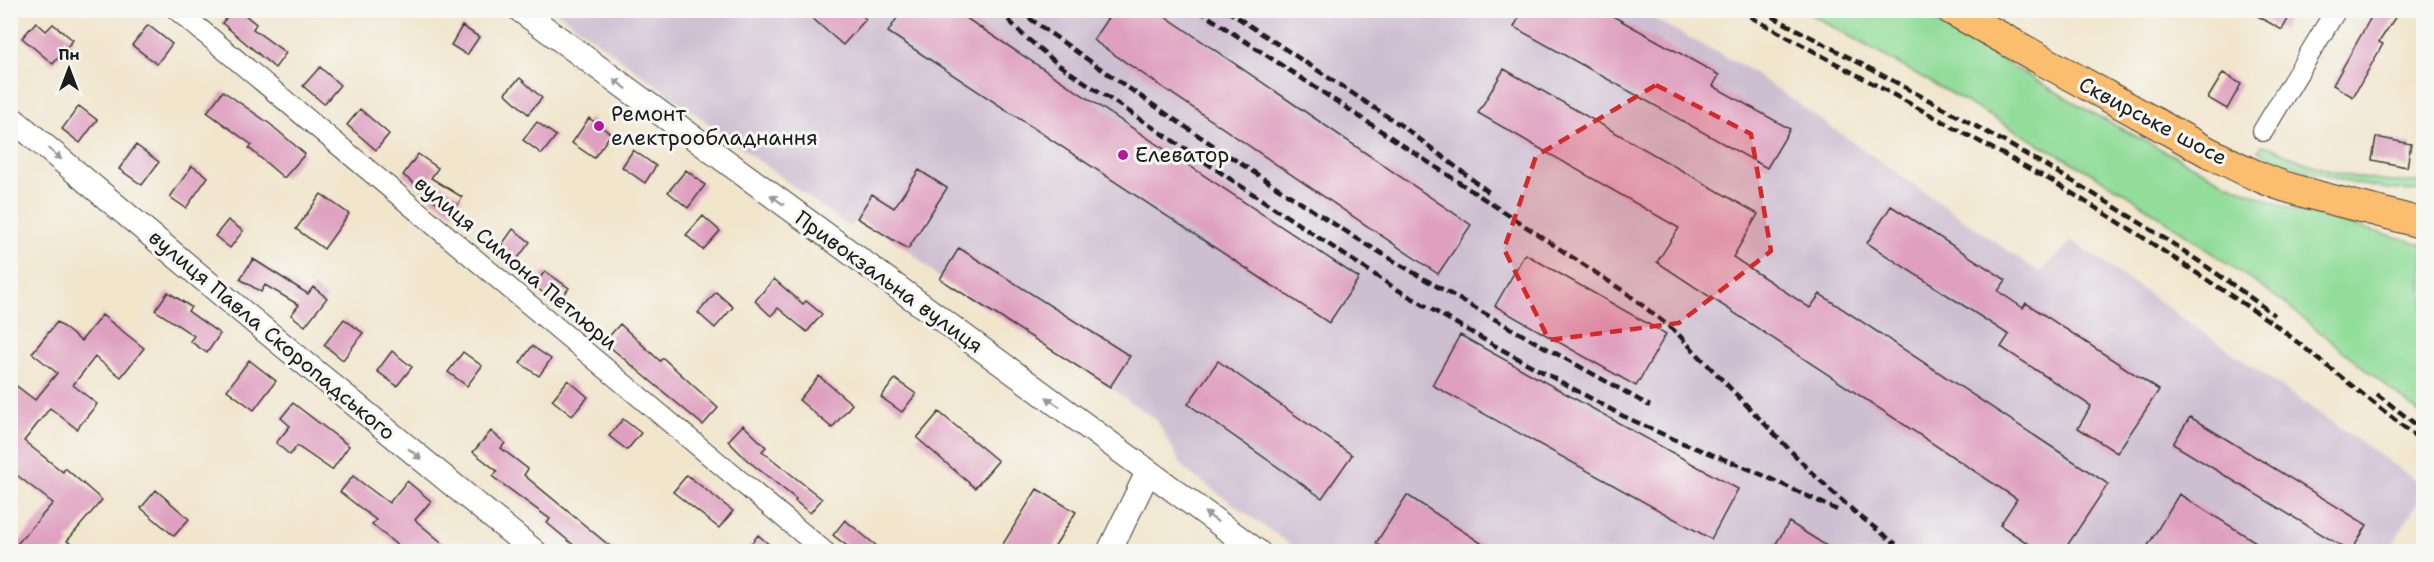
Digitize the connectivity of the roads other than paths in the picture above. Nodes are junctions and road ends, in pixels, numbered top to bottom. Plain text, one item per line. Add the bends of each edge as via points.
1 (177, 10) edge
2 (520, 10) edge
3 (1952, 10) edge
4 (2335, 11) edge
5 (10, 117) edge
6 (2263, 131) dead end
7 (2364, 206) junction
8 (2424, 209) edge
9 (2424, 224) edge
10 (1148, 472) junction
11 (535, 552) edge
12 (825, 552) edge
13 (1109, 552) edge
14 (1258, 552) edge

1 - 12 street, вулиця Симона Петлюри
10 -> 2 street, Привокзальна вулиця
3 - 7 main road, Сквирське шосе via 2249,172 2291,189
4 - 6 street
5 -> 11 street, вулиця Павла Скоропадського
7 - 8 main road, Сквирське шосе
7 - 9 main road, Сквирське шосе
10 - 13 street
14 -> 10 street, Привокзальна вулиця

